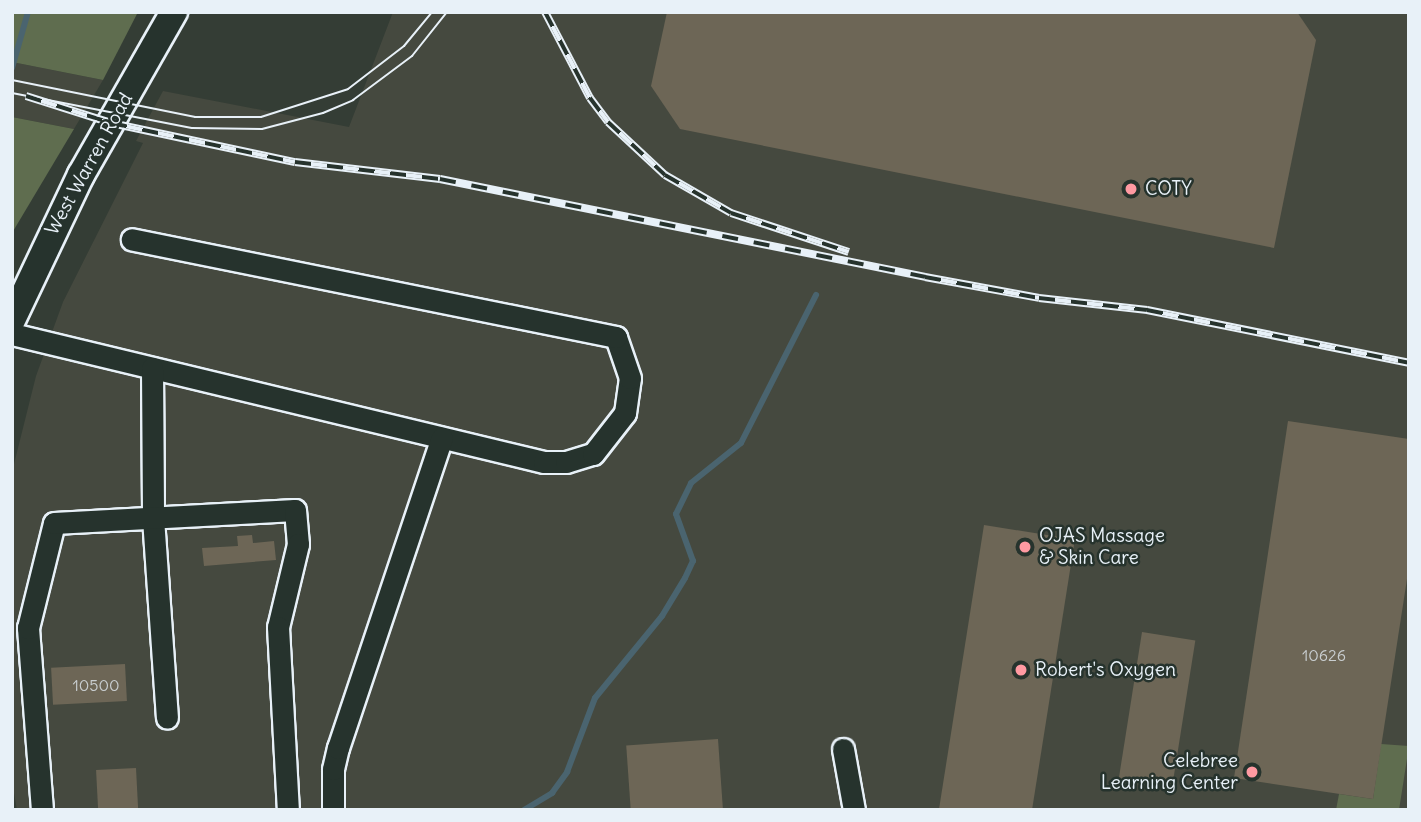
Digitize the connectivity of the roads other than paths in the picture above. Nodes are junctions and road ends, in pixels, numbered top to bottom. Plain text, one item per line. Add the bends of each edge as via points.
1 (174, 12) edge
2 (132, 239) dead end
3 (12, 320) edge
4 (12, 334) edge
5 (152, 368) junction
6 (442, 438) junction
7 (153, 518) junction
8 (167, 719) dead end
9 (843, 749) dead end
10 (42, 810) edge
11 (288, 810) edge
12 (333, 810) edge
13 (855, 810) edge

1 - 3 main road, West Warren Road via 81,175
2 - 6 lane via 616,337 630,378 630,396 611,436 593,454 566,462 544,462
4 - 5 lane
5 - 6 lane
5 - 7 lane
6 - 12 lane via 338,748
7 - 8 lane
7 - 10 lane via 54,523 28,628
7 - 11 lane via 295,510 298,544 278,627
9 - 13 lane

